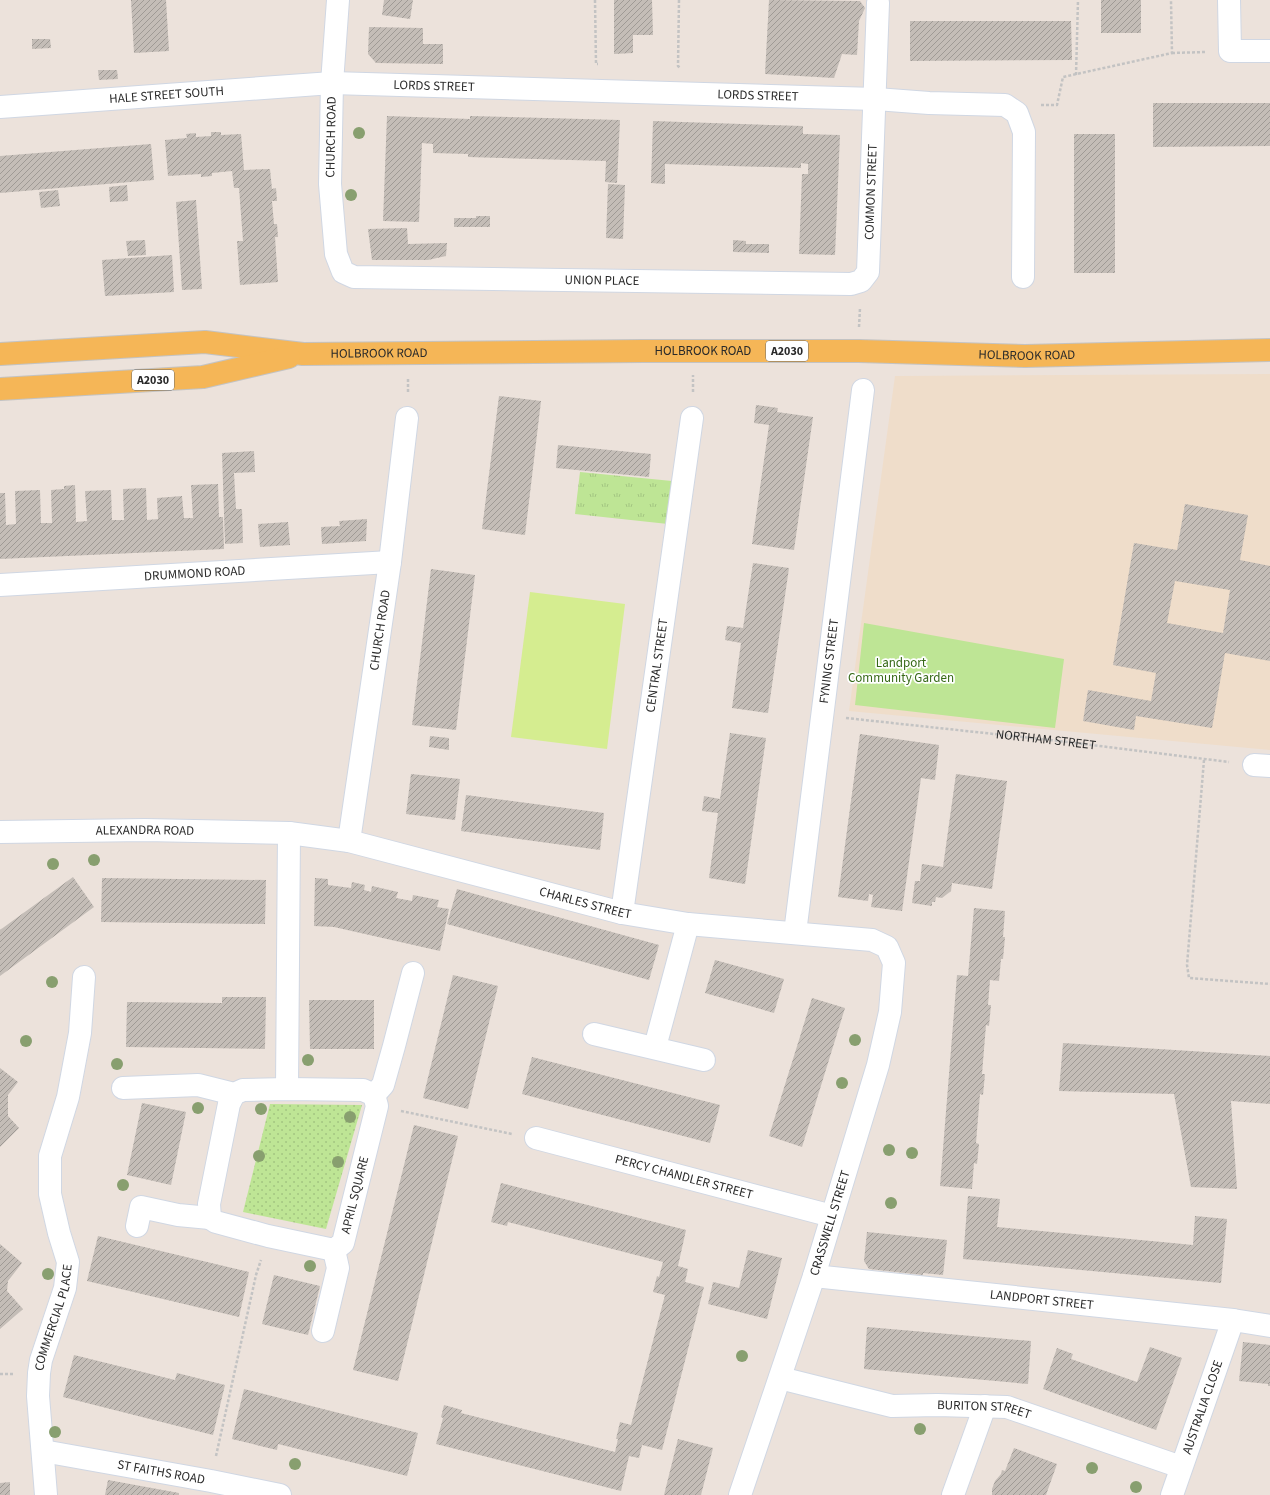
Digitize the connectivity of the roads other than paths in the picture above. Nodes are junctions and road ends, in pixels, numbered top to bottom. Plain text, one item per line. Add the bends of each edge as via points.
1 (338, 0) edge
2 (1229, 0) edge
3 (878, 2) dead end
4 (1270, 51) edge
5 (332, 83) junction
6 (876, 99) junction
7 (0, 107) edge
8 (343, 272) joint
9 (1023, 277) dead end
10 (861, 281) joint
11 (1270, 350) edge
12 (0, 354) edge
13 (303, 354) junction
14 (0, 389) edge
15 (863, 390) dead end
16 (407, 418) road end
17 (692, 418) road end
18 (390, 562) junction
19 (0, 585) edge
20 (0, 832) edge
21 (289, 833) junction
22 (349, 841) junction
23 (622, 913) junction
24 (688, 924) junction
25 (795, 933) junction
26 (887, 946) joint
27 (412, 973) dead end
28 (84, 977) dead end
29 (594, 1034) dead end
30 (655, 1047) junction
31 (704, 1060) dead end
32 (123, 1088) dead end
33 (287, 1089) junction
34 (234, 1094) junction
35 (376, 1101) junction
36 (536, 1138) road end
37 (832, 1216) junction
38 (210, 1218) junction
39 (137, 1226) dead end
40 (334, 1250) junction
41 (814, 1276) junction
42 (1233, 1320) junction
43 (1270, 1326) edge
44 (323, 1331) dead end
45 (780, 1378) junction
46 (985, 1406) junction
47 (43, 1451) junction
48 (1181, 1467) junction
49 (209, 1488) edge
50 (46, 1495) edge
51 (280, 1495) edge
52 (740, 1495) edge
53 (953, 1495) edge
54 (1172, 1495) edge

1 - 5 street, CHURCH ROAD
2 - 4 street via 1230,51
3 - 6 street, COMMON STREET
5 - 6 street, LORDS STREET
5 - 7 street, HALE STREET SOUTH
5 - 8 street, CHURCH ROAD via 330,184 336,254
6 - 9 street, LORDS STREET via 1005,105 1017,114 1024,132
6 - 10 street, COMMON STREET via 868,272
8 - 10 street, UNION PLACE via 354,277 851,284
11 - 13 main road, HOLBROOK ROAD / A2030 via 1025,356 859,351
12 - 13 main road, HOLBROOK ROAD / A2030 via 205,342
13 - 14 main road, HOLBROOK ROAD / A2030 via 203,377
15 - 25 street, FYNING STREET
16 - 18 street, CHURCH ROAD
17 - 23 street, CENTRAL STREET
18 - 19 street, DRUMMOND ROAD
18 - 22 street, CHURCH ROAD
20 - 21 street, ALEXANDRA ROAD via 145,830
21 - 22 street, CHARLES STREET
21 - 33 street
22 - 23 street, CHARLES STREET
23 - 24 street, CHARLES STREET
24 - 25 street, CHARLES STREET
24 - 30 street
25 - 26 street, CHARLES STREET via 872,940
26 - 37 street, CRASSWELL STREET via 894,963 890,1012 878,1065
27 - 35 street, APRIL SQUARE via 383,1085
28 - 47 street, COMMERCIAL PLACE via 80,1033 70,1090 50,1156 50,1194 68,1262 64,1288 39,1373 38,1396
29 - 30 street
30 - 31 street
32 - 34 street via 198,1085
33 - 34 street via 243,1090
33 - 35 street via 364,1090
34 - 38 street via 229,1104 209,1204
35 - 40 street, APRIL SQUARE via 343,1243
36 - 37 street, PERCY CHANDLER STREET
37 - 41 street, CRASSWELL STREET
38 - 39 street, APRIL SQUARE via 178,1216 141,1207
38 - 40 street, APRIL SQUARE via 216,1222 268,1236
40 - 44 street via 338,1268
41 - 42 street, LANDPORT STREET
41 - 45 street, CRASSWELL STREET
42 - 43 street, LANDPORT STREET
42 - 48 street, AUSTRALIA CLOSE
45 - 46 street, BURITON STREET via 892,1406
45 - 52 street, CRASSWELL STREET
46 - 48 street, BURITON STREET via 1006,1407
46 - 53 street
47 - 49 street, ST FAITHS ROAD
47 - 50 street, COMMERCIAL PLACE
48 - 54 street, AUSTRALIA CLOSE
49 - 51 street, ST FAITHS ROAD

